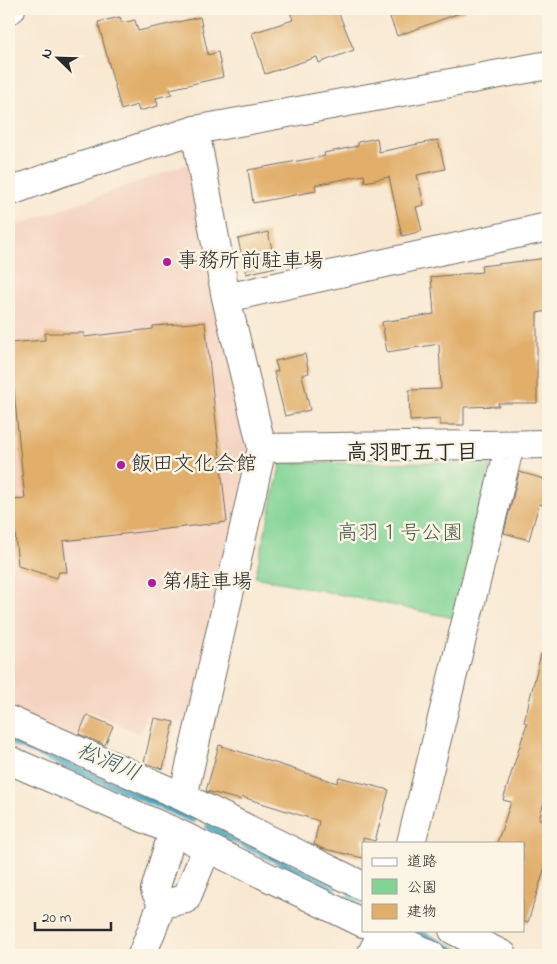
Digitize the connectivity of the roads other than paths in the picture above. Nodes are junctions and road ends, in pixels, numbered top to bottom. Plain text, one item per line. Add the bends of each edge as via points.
1 (548, 65) edge
2 (195, 130) junction
3 (9, 192) edge
4 (548, 227) edge
5 (226, 298) junction
6 (548, 444) edge
7 (510, 445) junction
8 (262, 448) junction
9 (9, 720) edge
10 (9, 760) edge
11 (183, 797) junction
12 (207, 809) junction
13 (192, 840) junction
14 (412, 842) edge
15 (362, 886) edge
16 (162, 904) junction
17 (362, 927) edge
18 (457, 932) edge
19 (376, 934) edge
20 (142, 955) edge
21 (431, 955) edge
22 (502, 955) edge

1 - 2 street
2 - 3 street
2 - 5 street
4 - 5 street
5 - 8 street
6 - 7 street
7 - 8 street
7 - 14 street
8 - 11 street
9 - 11 street
10 - 13 street
11 - 12 street
12 - 13 street
12 - 15 street
13 - 16 street via 155,890
13 - 16 street via 186,899
13 - 17 street
16 - 20 street
18 - 22 street
19 - 21 street

